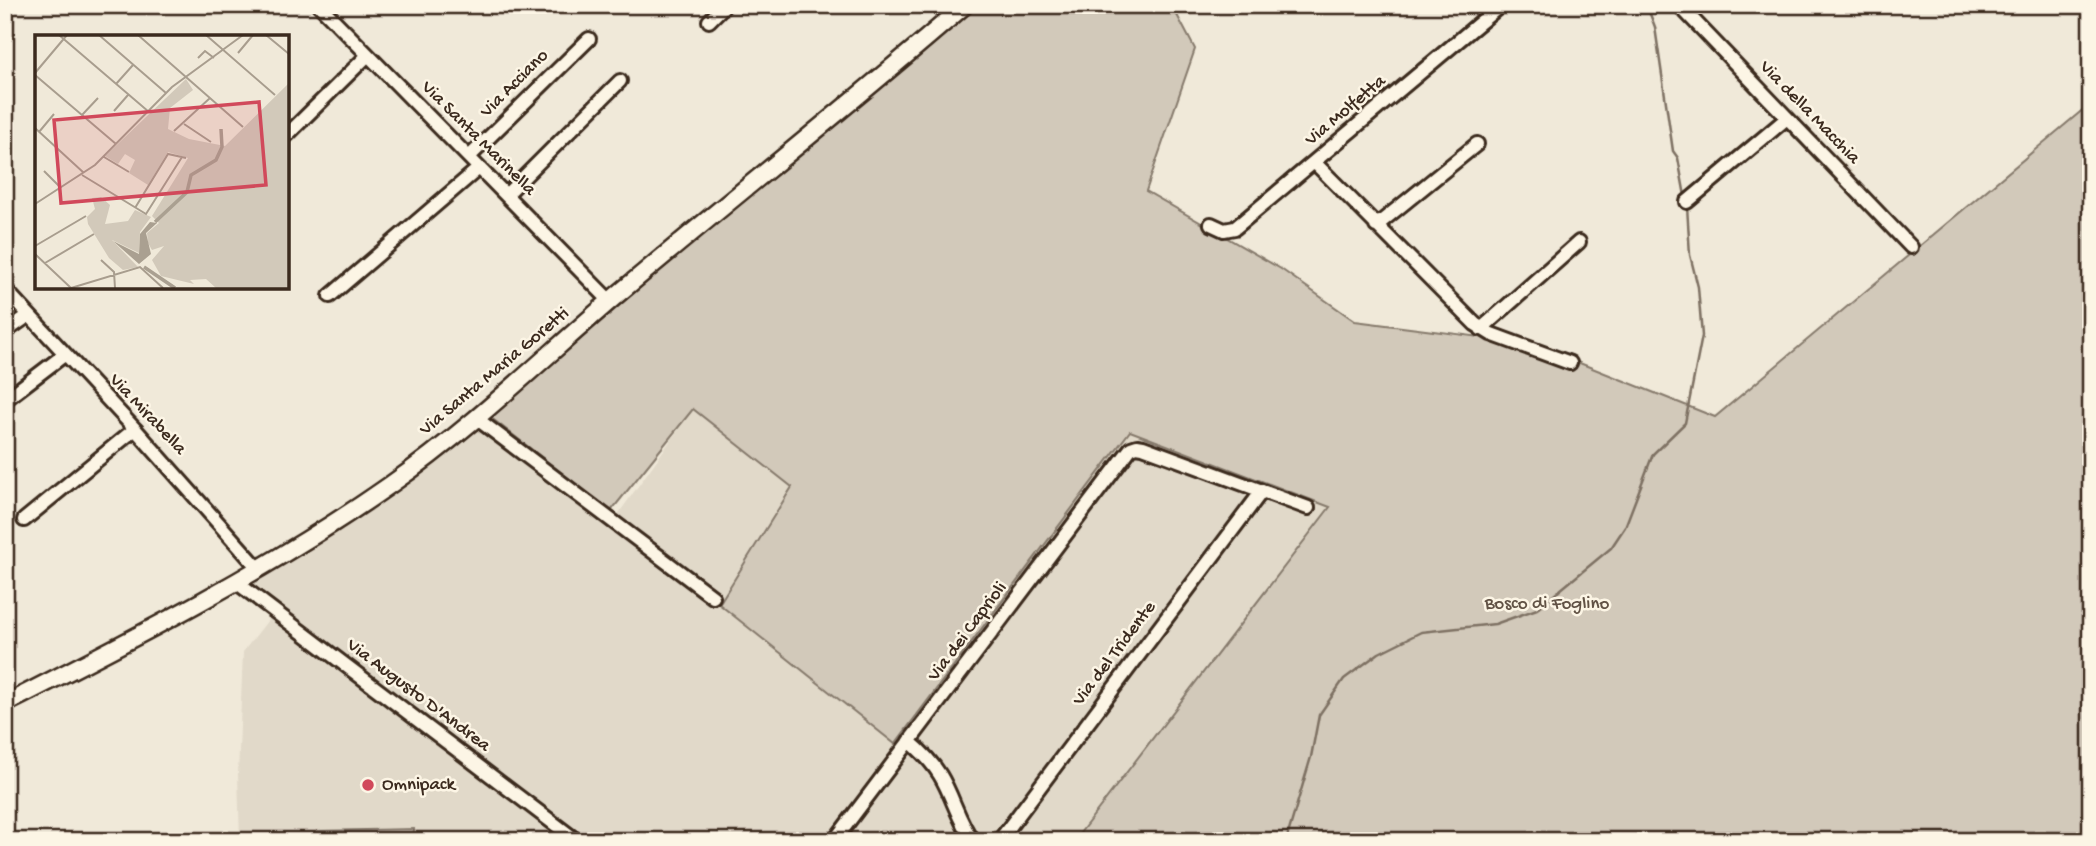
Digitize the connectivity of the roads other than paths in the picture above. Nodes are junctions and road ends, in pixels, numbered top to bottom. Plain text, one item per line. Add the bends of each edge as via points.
1 (318, 5) edge
2 (724, 5) edge
3 (965, 5) edge
4 (1501, 5) edge
5 (1679, 5) edge
6 (709, 20) dead end
7 (589, 38) dead end
8 (368, 55) junction
9 (620, 81) dead end
10 (1787, 118) junction
11 (289, 133) edge
12 (1477, 144) dead end
13 (469, 157) junction
14 (1314, 162) junction
15 (479, 168) junction
16 (1458, 168) dead end
17 (506, 195) junction
18 (1687, 202) dead end
19 (1211, 224) dead end
20 (1379, 229) junction
21 (1579, 242) dead end
22 (1912, 247) dead end
23 (5, 289) edge
24 (330, 296) dead end
25 (610, 301) junction
26 (29, 314) junction
27 (1481, 328) junction
28 (5, 332) edge
29 (64, 355) junction
30 (1570, 363) dead end
31 (5, 400) edge
32 (476, 418) junction
33 (135, 429) junction
34 (1262, 491) junction
35 (1307, 508) dead end
36 (24, 520) dead end
37 (259, 569) junction
38 (236, 582) junction
39 (713, 597) dead end
40 (7, 701) edge
41 (909, 741) junction
42 (577, 841) edge
43 (834, 841) edge
44 (974, 841) edge
45 (999, 841) edge

1 - 8 street, Via Santa Marinella
2 - 6 street
3 - 25 main road, Via Santa Maria Goretti
4 - 14 street, Via Molfetta
5 - 10 street, Via della Macchia
7 - 13 street, Via Acciano
8 - 11 street
8 - 13 street, Via Santa Marinella
9 - 17 street
10 - 18 street
10 - 22 street, Via della Macchia
12 - 20 street
13 - 15 street, Via Santa Marinella
14 - 19 street, Via Molfetta via 1235,228 1224,230
14 - 20 street
15 - 17 street, Via Santa Marinella
15 - 24 street
16 - 20 street
17 - 25 street, Via Santa Marinella
20 - 27 street
21 - 27 street
23 - 26 street, Via Mirabella
25 - 32 main road, Via Santa Maria Goretti
26 - 28 street
26 - 29 street, Via Mirabella
27 - 30 street
29 - 31 street
29 - 33 street, Via Mirabella
32 - 37 main road, Via Santa Maria Goretti via 391,484
32 - 39 street
33 - 36 street
33 - 37 street, Via Mirabella
34 - 35 street
34 - 41 street, Via dei Caprioli via 1133,447
34 - 45 street, Via del Tridente
37 - 38 main road, Via Santa Maria Goretti
38 - 40 main road, Via Santa Maria Goretti
38 - 42 street, Via Augusto D'Andrea
41 - 43 street, Via dei Caprioli
41 - 44 street via 939,773

